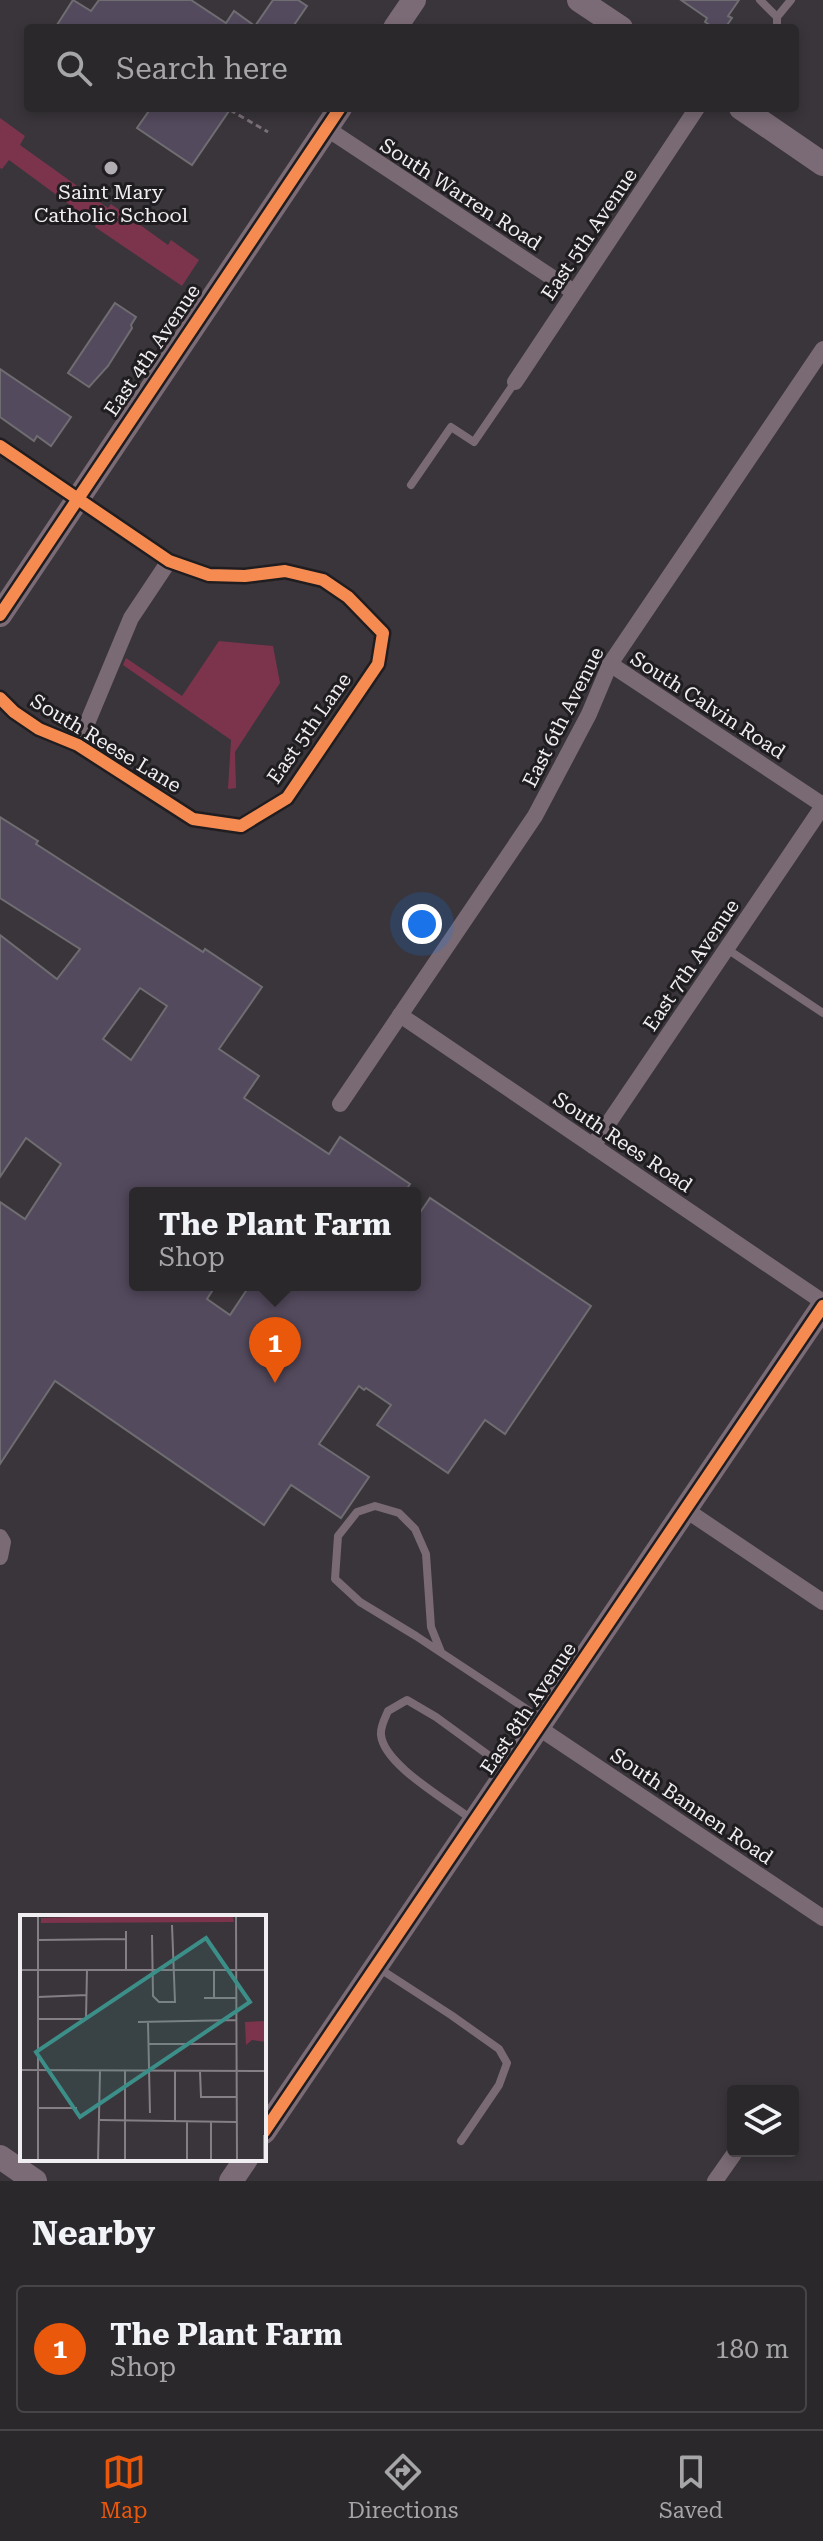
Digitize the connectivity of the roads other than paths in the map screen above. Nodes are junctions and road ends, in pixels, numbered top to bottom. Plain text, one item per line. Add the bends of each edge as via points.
1 (414, 0) edge
2 (579, 0) edge
3 (760, 0) edge
4 (791, 0) edge
5 (777, 17) junction
6 (398, 24) edge
7 (615, 24) edge
8 (777, 24) edge
9 (337, 112) edge
10 (694, 112) edge
11 (756, 112) edge
12 (326, 128) junction
13 (823, 164) edge
14 (574, 292) junction
15 (823, 349) edge
16 (515, 382) joint
17 (0, 446) edge
18 (411, 485) dead end
19 (77, 499) junction
20 (169, 561) junction
21 (0, 615) edge
22 (610, 664) junction
23 (0, 698) edge
24 (78, 745) junction
25 (823, 805) edge
26 (241, 826) joint
27 (726, 948) junction
28 (823, 1013) edge
29 (400, 1015) junction
30 (340, 1104) dead end
31 (593, 1146) junction
32 (823, 1304) edge
33 (686, 1510) junction
34 (823, 1602) edge
35 (441, 1652) junction
36 (541, 1725) junction
37 (510, 1771) junction
38 (475, 1822) junction
39 (823, 1918) edge
40 (376, 1966) junction
41 (266, 2129) edge
42 (461, 2141) dead end
43 (0, 2157) edge
44 (732, 2157) edge
45 (245, 2161) edge
46 (35, 2181) edge
47 (231, 2181) edge
48 (715, 2181) edge

1 - 6 street
2 - 7 street
3 - 5 lane
4 - 5 lane
5 - 8 lane
9 - 12 street, East 4th Avenue
10 - 14 street, East 5th Avenue
11 - 13 street
12 - 14 street, South Warren Road
12 - 19 street, East 4th Avenue
14 - 16 street, East 5th Avenue
15 - 22 street, East 6th Avenue
16 - 18 lane via 474,442 451,427
17 - 19 street
19 - 20 street
19 - 21 street, East 4th Avenue
20 - 24 street via 131,618
20 - 26 street, East 5th Lane via 209,575 285,571 323,580 383,633 378,664 287,798
22 - 25 street, South Calvin Road
22 - 29 street, East 6th Avenue via 535,816
23 - 24 street, South Reese Lane via 39,729
24 - 26 street, South Reese Lane via 193,819
25 - 27 street, East 7th Avenue
27 - 28 lane
27 - 31 street, East 7th Avenue
29 - 30 street, East 6th Avenue
29 - 31 street, South Rees Road
31 - 32 street, South Rees Road
32 - 33 street, East 8th Avenue
33 - 34 street
33 - 36 street, East 8th Avenue
35 - 35 lane via 360,1602 335,1579 338,1536 357,1512 375,1506 399,1513 415,1529 426,1554 431,1627
35 - 36 lane via 524,1706
36 - 37 street, East 8th Avenue
36 - 39 street, South Bannen Road
37 - 38 street, East 8th Avenue
37 - 38 lane via 407,1700 388,1711 380,1732 385,1751
38 - 40 street, East 8th Avenue
40 - 41 street, East 8th Avenue
40 - 42 lane via 499,2049 507,2063 499,2085
43 - 46 street
44 - 48 street
45 - 47 street

